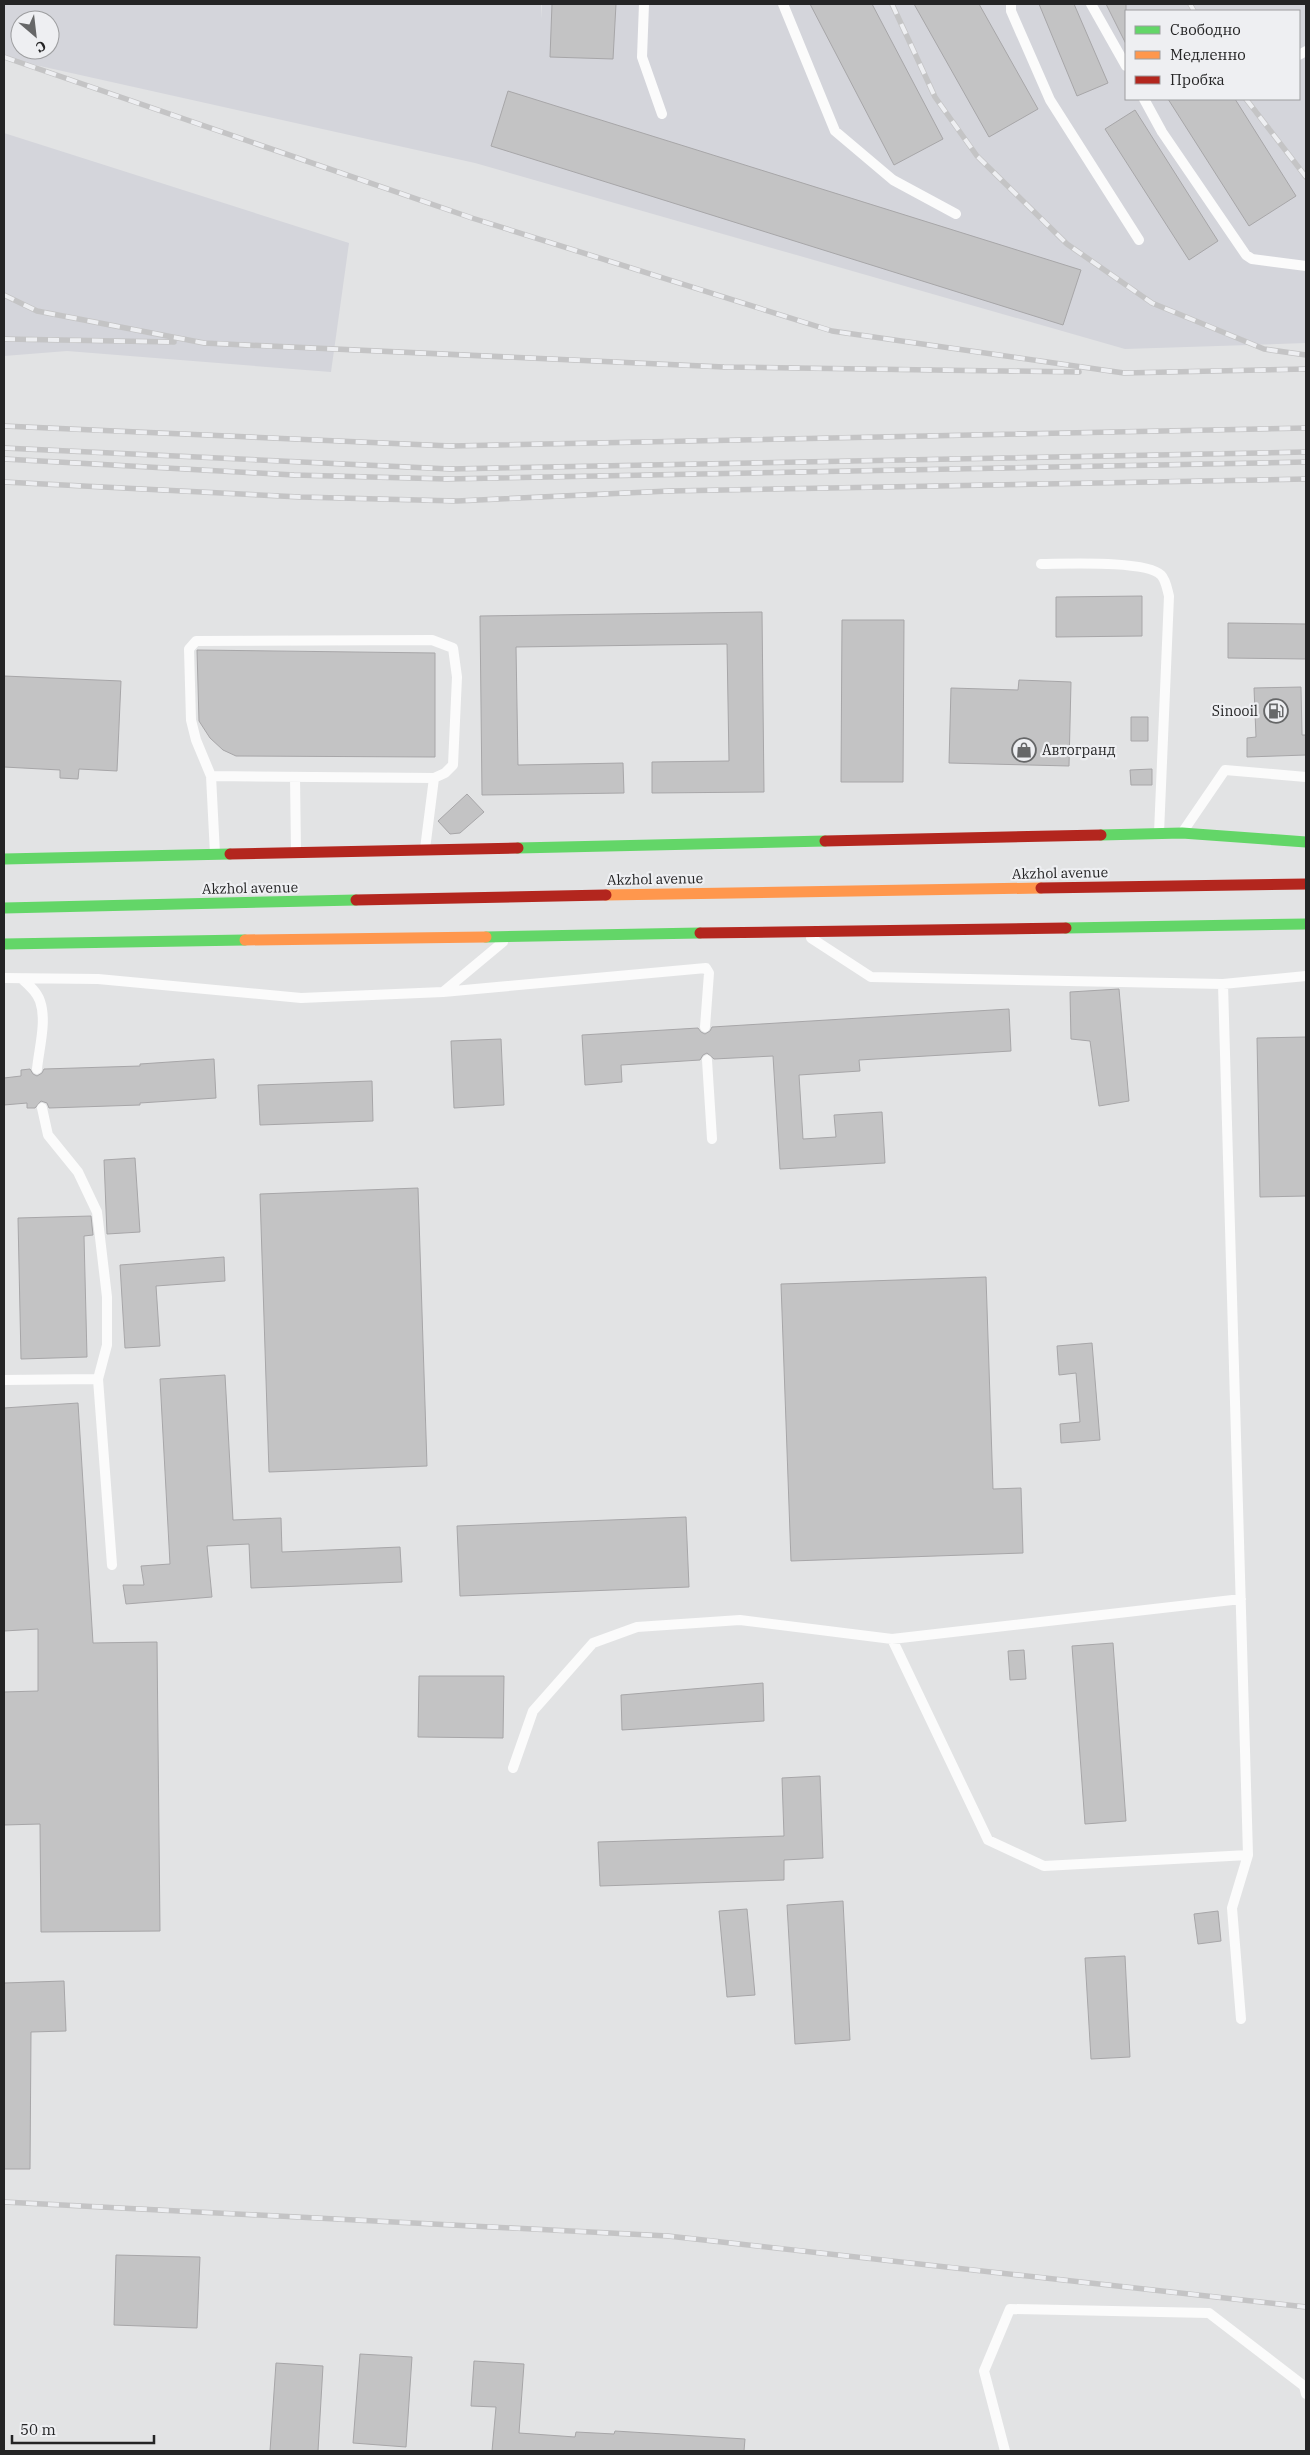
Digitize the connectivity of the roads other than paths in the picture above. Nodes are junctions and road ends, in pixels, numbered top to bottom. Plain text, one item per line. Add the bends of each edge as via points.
1 (644, 4) edge
2 (783, 4) edge
3 (1011, 4) edge
4 (1091, 4) edge
5 (1125, 64) edge
6 (1145, 100) edge
7 (662, 114) dead end
8 (956, 214) dead end
9 (1139, 240) dead end
10 (1306, 266) edge
11 (1041, 564) dead end
12 (211, 776) junction
13 (295, 777) junction
14 (1306, 777) edge
15 (434, 778) junction
16 (1182, 833) junction
17 (1159, 834) junction
18 (1306, 842) edge
19 (425, 850) junction
20 (296, 853) junction
21 (216, 854) junction
22 (4, 859) edge
23 (1306, 884) edge
24 (4, 908) edge
25 (1306, 924) edge
26 (800, 930) junction
27 (512, 935) junction
28 (4, 944) edge
29 (1306, 976) edge
30 (4, 978) edge
31 (22, 979) junction
32 (1223, 984) junction
33 (443, 992) junction
34 (705, 1027) dead end
35 (708, 1060) dead end
36 (37, 1069) dead end
37 (42, 1108) dead end
38 (712, 1140) dead end
39 (98, 1378) junction
40 (4, 1380) edge
41 (112, 1565) dead end
42 (1241, 1599) junction
43 (892, 1639) junction
44 (514, 1768) dead end
45 (1248, 1856) junction
46 (1241, 2019) dead end
47 (1306, 2394) edge
48 (1005, 2451) edge

1 - 7 lane via 642,57
2 - 8 lane via 834,131 893,180
3 - 9 lane via 1011,11 1050,100
4 - 5 lane
6 - 10 lane via 1162,132 1246,255 1252,260
11 - 17 lane via 1149,568 1161,575 1166,584 1169,596
12 - 13 lane
12 - 15 lane via 191,720 189,649 196,641 432,640 453,648 457,677 453,765
12 - 21 lane
13 - 15 lane
13 - 20 lane
14 - 16 lane via 1225,770
15 - 19 lane
16 - 17 main road
16 - 18 main road
17 - 19 main road
19 - 20 main road
20 - 21 main road
21 - 22 main road
23 - 24 main road, Akzhol avenue via 703,898
25 - 26 main road
26 - 27 main road via 705,927
26 - 32 lane via 871,977
27 - 28 main road
27 - 33 lane
29 - 32 lane
30 - 31 lane
31 - 33 lane via 98,979 301,998
31 - 36 lane via 40,1000 42,1027
32 - 42 lane
33 - 34 lane via 706,968 709,973
35 - 38 lane
37 - 39 lane via 48,1135 78,1172 97,1212 107,1297 108,1345
39 - 40 lane
39 - 41 lane
42 - 43 lane
42 - 45 lane
43 - 44 lane via 740,1620 638,1627 594,1643 532,1712
43 - 45 lane via 988,1840 1044,1866
45 - 46 lane via 1232,1908
47 - 48 lane via 1304,2386 1209,2313 1010,2309 984,2371

